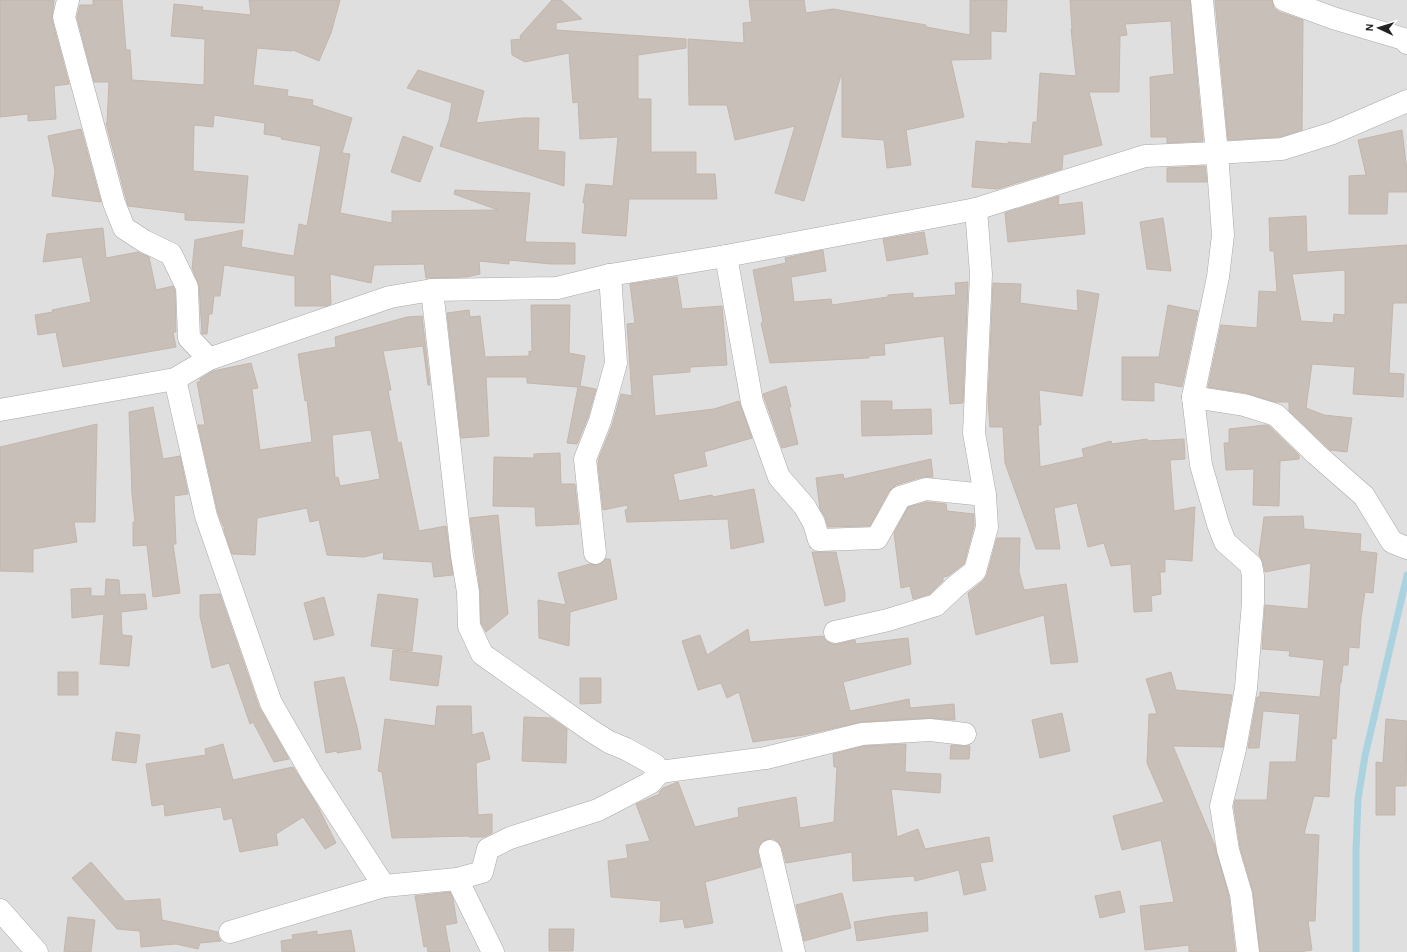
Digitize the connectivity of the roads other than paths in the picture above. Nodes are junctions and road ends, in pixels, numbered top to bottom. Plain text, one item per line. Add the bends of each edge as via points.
1 (68, 0) edge
2 (1202, 0) edge
3 (1284, 0) edge
4 (1407, 43) edge
5 (1407, 101) edge
6 (1217, 153) junction
7 (976, 209) junction
8 (726, 256) junction
9 (610, 275) junction
10 (432, 290) junction
11 (209, 359) junction
12 (176, 379) junction
13 (1193, 397) junction
14 (0, 410) edge
15 (985, 495) junction
16 (1400, 545) edge
17 (595, 553) dead end
18 (835, 632) dead end
19 (965, 734) dead end
20 (660, 772) junction
21 (770, 851) dead end
22 (457, 879) junction
23 (384, 886) junction
24 (0, 910) edge
25 (230, 932) dead end
26 (37, 952) edge
27 (493, 952) edge
28 (794, 952) edge
29 (1248, 952) edge

1 - 11 street via 64,17 114,203 124,228 171,254 187,287 189,338
2 - 6 street
3 - 4 street via 1406,40
5 - 6 street via 1333,133 1282,149
6 - 7 street via 1145,156
6 - 13 street via 1223,235 1218,277
7 - 8 street
7 - 15 street via 981,274 974,433
8 - 9 street
8 - 15 street via 752,402 779,477 805,508 814,523 819,540 877,538 900,497 926,489
9 - 10 street via 557,288
9 - 17 street via 616,363 600,421 585,459
10 - 11 street via 390,297
10 - 20 street via 468,592 469,626 482,654 590,730 655,765
11 - 12 street
12 - 14 street
12 - 23 street via 206,516 271,703 313,776
13 - 16 street via 1244,405 1276,415 1364,496
13 - 29 street via 1201,465 1218,524 1226,542 1251,565 1253,576 1246,688 1221,806 1228,850 1241,894
15 - 18 street via 987,527 975,571 936,605 888,620
19 - 20 street via 930,730 862,734 766,758
20 - 22 street via 650,782 598,810 510,838 488,849 482,872
21 - 28 street
22 - 23 street
22 - 27 street
23 - 25 street
24 - 26 street

